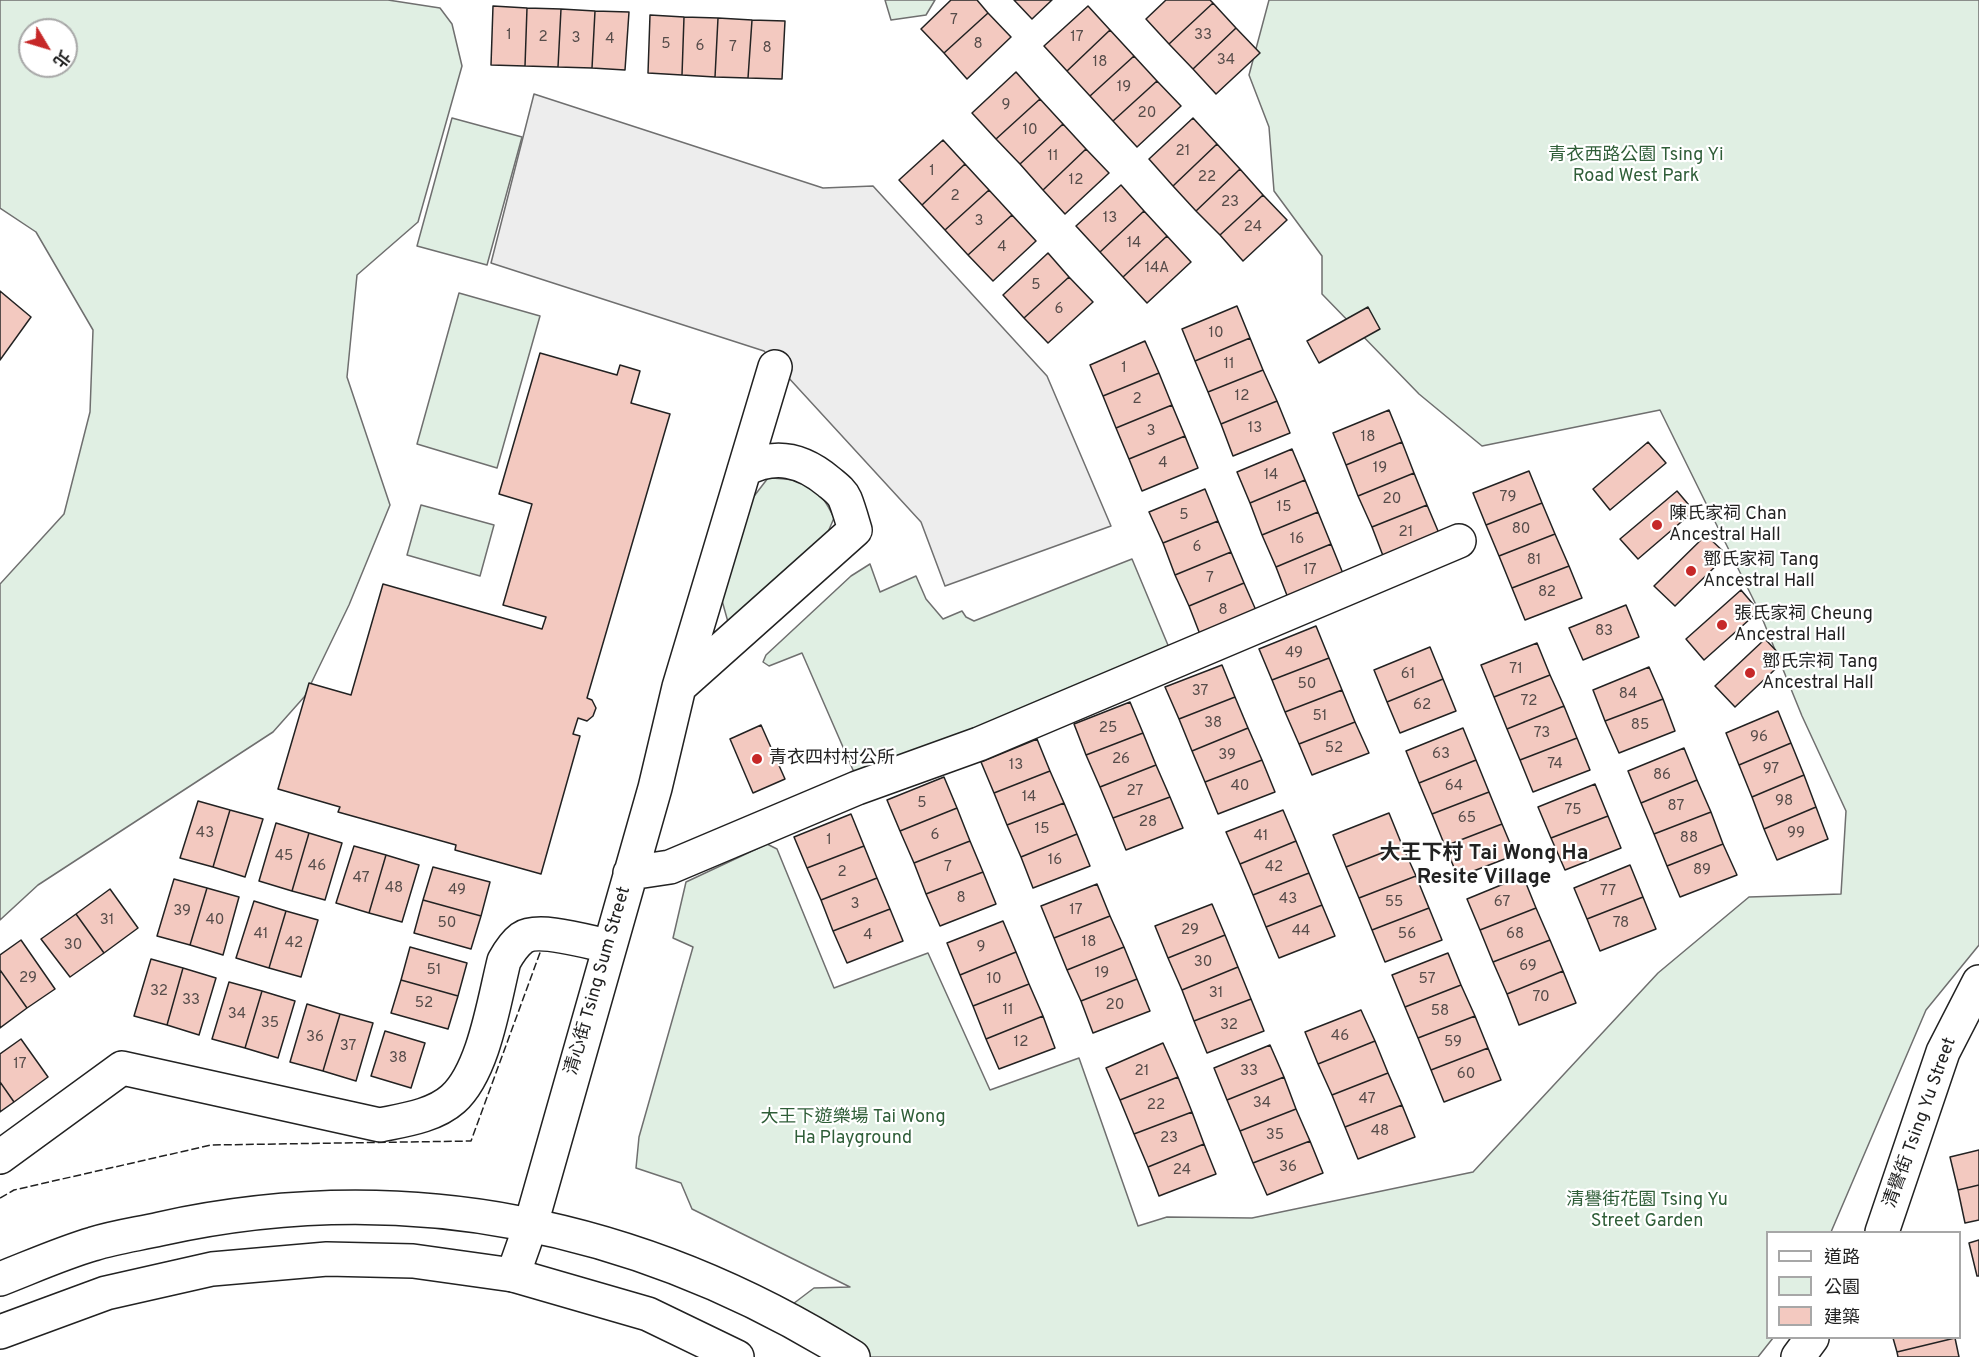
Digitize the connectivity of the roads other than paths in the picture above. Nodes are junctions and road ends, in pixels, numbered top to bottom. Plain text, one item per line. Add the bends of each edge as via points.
1 (775, 367) dead end
2 (744, 470) junction
3 (1459, 541) dead end
4 (679, 687) junction
5 (630, 873) junction
6 (608, 946) junction
7 (1979, 982) edge
8 (0, 1157) edge
9 (531, 1224) junction
10 (1882, 1231) edge
11 (513, 1275) junction
12 (0, 1279) edge
13 (0, 1332) edge
14 (1811, 1339) edge
15 (737, 1357) edge
16 (853, 1357) edge
17 (1798, 1357) edge

1 - 2 street, 清心街 Tsing Sum Street
2 - 4 street, 清心街 Tsing Sum Street
2 - 4 street via 774,459 789,460 812,470 845,499 855,530
3 - 5 street via 979,744 857,788 670,867
4 - 5 street, 清心街 Tsing Sum Street
5 - 6 street, 清心街 Tsing Sum Street
6 - 8 street via 539,934 524,937 504,961 472,1074 453,1100 422,1116 380,1125 122,1068
6 - 9 street, 清心街 Tsing Sum Street
7 - 10 street, 清譽街 Tsing Yu Street via 1943,1052
9 - 11 street, 清心街 Tsing Sum Street
9 - 12 street via 454,1212 333,1206 221,1215 94,1243
9 - 16 street via 610,1244 684,1269 812,1331
11 - 13 street via 413,1261 338,1259 212,1269 106,1293
11 - 15 street via 648,1314
14 - 17 street

